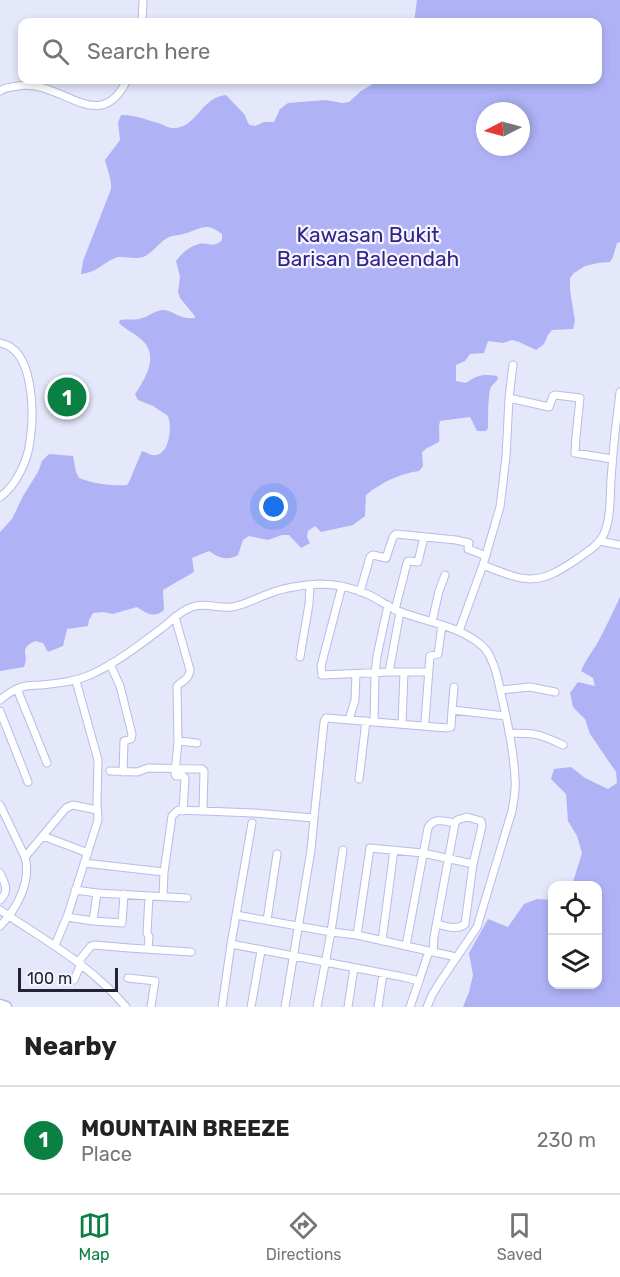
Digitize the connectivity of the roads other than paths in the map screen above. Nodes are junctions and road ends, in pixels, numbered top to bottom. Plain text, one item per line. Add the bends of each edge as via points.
1 (143, 0) edge
2 (142, 18) edge
3 (25, 84) edge
4 (33, 84) edge
5 (125, 84) edge
6 (0, 91) edge
7 (0, 343) edge
8 (513, 365) dead end
9 (620, 392) edge
10 (509, 398) junction
11 (612, 459) junction
12 (0, 497) edge
13 (424, 537) junction
14 (600, 540) junction
15 (620, 545) edge
16 (486, 556) junction
17 (483, 565) junction
18 (445, 575) dead end
19 (310, 585) junction
20 (342, 586) junction
21 (360, 592) junction
22 (388, 605) junction
23 (398, 611) junction
24 (175, 617) junction
25 (432, 622) junction
26 (442, 626) junction
27 (459, 631) junction
28 (380, 643) junction
29 (393, 645) junction
30 (300, 657) dead end
31 (110, 664) junction
32 (389, 672) junction
33 (404, 672) junction
34 (428, 672) junction
35 (356, 674) junction
36 (375, 674) junction
37 (76, 681) junction
38 (454, 687) dead end
39 (17, 689) junction
40 (500, 690) junction
41 (555, 692) dead end
42 (0, 700) edge
43 (452, 710) junction
44 (0, 711) edge
45 (506, 716) junction
46 (349, 720) junction
47 (425, 720) dead end
48 (370, 721) junction
49 (402, 724) junction
50 (509, 733) junction
51 (178, 741) junction
52 (197, 743) dead end
53 (563, 745) dead end
54 (47, 763) dead end
55 (175, 768) junction
56 (110, 771) dead end
57 (123, 772) junction
58 (359, 779) dead end
59 (28, 782) dead end
60 (0, 805) edge
61 (97, 810) junction
62 (183, 811) junction
63 (203, 811) junction
64 (314, 818) junction
65 (252, 823) dead end
66 (455, 824) junction
67 (43, 836) junction
68 (343, 850) dead end
69 (394, 850) junction
70 (88, 853) junction
71 (423, 853) junction
72 (277, 854) dead end
73 (25, 857) junction
74 (449, 858) junction
75 (84, 863) junction
76 (473, 864) junction
77 (164, 872) junction
78 (0, 873) edge
79 (75, 890) junction
80 (97, 893) junction
81 (124, 894) junction
82 (149, 896) junction
83 (164, 897) junction
84 (187, 898) dead end
85 (0, 900) edge
86 (0, 910) edge
87 (236, 915) junction
88 (9, 916) junction
89 (67, 917) junction
90 (267, 920) junction
91 (93, 921) junction
92 (437, 924) junction
93 (0, 926) edge
94 (299, 926) junction
95 (331, 932) junction
96 (357, 935) junction
97 (382, 940) junction
98 (231, 944) junction
99 (55, 945) junction
100 (406, 946) junction
101 (148, 950) junction
102 (261, 951) junction
103 (431, 951) junction
104 (191, 952) dead end
105 (293, 956) junction
106 (452, 956) dead end
107 (80, 962) junction
108 (325, 962) junction
109 (354, 968) junction
110 (383, 974) junction
111 (128, 978) dead end
112 (74, 980) dead end
113 (419, 981) junction
114 (0, 1005) edge
115 (6, 1007) edge
116 (126, 1007) edge
117 (151, 1007) edge
118 (222, 1007) edge
119 (251, 1007) edge
120 (285, 1007) edge
121 (317, 1007) edge
122 (348, 1007) edge
123 (378, 1007) edge
124 (410, 1007) edge
125 (427, 1007) edge

1 - 2 street
3 - 6 street
4 - 5 street via 99,106 118,95
7 - 12 street via 13,350 25,366 32,406 30,443 24,461 14,483
8 - 10 street
9 - 11 street
10 - 11 street via 549,407 555,395 580,399 576,453
10 - 16 street via 500,507
11 - 14 street via 608,517
13 - 16 street via 469,543 468,549
13 - 21 street via 396,534 386,558 370,556
13 - 23 street via 418,563 407,563
14 - 15 street
14 - 17 street via 567,566 536,579 511,576
16 - 17 street
17 - 27 street
18 - 25 street
19 - 20 street
19 - 24 street via 271,592 231,607 199,605
19 - 30 street
20 - 21 street
20 - 35 street via 321,673
21 - 22 street
22 - 23 street
22 - 28 street
23 - 25 street
23 - 29 street
24 - 31 street
24 - 51 street via 190,670 186,680 177,686
25 - 26 street
26 - 27 street
26 - 34 street via 439,653 430,656
27 - 40 street via 485,648
28 - 29 street
28 - 36 street
29 - 32 street
31 - 37 street
31 - 57 street via 132,734 131,739 124,741
32 - 33 street
32 - 36 street
33 - 34 street
33 - 49 street
34 - 47 street
35 - 36 street
35 - 46 street
36 - 48 street
37 - 39 street
37 - 61 street via 98,760
38 - 43 street
39 - 42 street
39 - 54 street
40 - 41 street via 530,687
40 - 45 street
43 - 45 street
43 - 49 street via 450,728
44 - 59 street
45 - 50 street
46 - 48 street
46 - 64 street via 328,718 324,722
48 - 49 street
48 - 58 street
50 - 53 street via 541,735
50 - 125 street via 515,795 480,920
51 - 52 street
51 - 55 street
55 - 57 street
55 - 62 street via 175,775 185,778
55 - 63 street via 203,770
56 - 57 street
60 - 73 street
61 - 67 street via 69,806
61 - 70 street
62 - 63 street
62 - 77 street via 172,816
63 - 64 street
64 - 94 street
65 - 87 street
66 - 71 street via 433,821
66 - 74 street
66 - 76 street via 466,817 482,823
67 - 70 street
67 - 73 street
68 - 95 street
69 - 71 street
69 - 96 street via 370,848
69 - 97 street
70 - 75 street
71 - 74 street
71 - 100 street
72 - 90 street
73 - 88 street via 27,871 22,892
74 - 76 street
74 - 92 street
75 - 77 street
75 - 79 street
76 - 92 street via 465,924 457,928
77 - 83 street
78 - 85 street via 6,888
79 - 80 street
79 - 89 street
80 - 81 street
80 - 91 street
81 - 82 street
81 - 91 street via 122,923
82 - 83 street
82 - 101 street
83 - 84 street
86 - 88 street
87 - 90 street
87 - 98 street
88 - 93 street
88 - 99 street
89 - 91 street
89 - 99 street
90 - 94 street
92 - 103 street
94 - 95 street
94 - 105 street
95 - 96 street
95 - 108 street
96 - 97 street
97 - 100 street
98 - 102 street
98 - 118 street
99 - 107 street
100 - 103 street
101 - 104 street
101 - 107 street via 92,945
102 - 105 street
102 - 119 street
103 - 106 street
103 - 113 street
105 - 108 street
105 - 120 street
107 - 112 street
107 - 116 street
108 - 109 street
108 - 121 street
109 - 110 street
109 - 122 street
110 - 113 street
110 - 123 street
111 - 117 street via 155,981
113 - 124 street
114 - 115 main road

